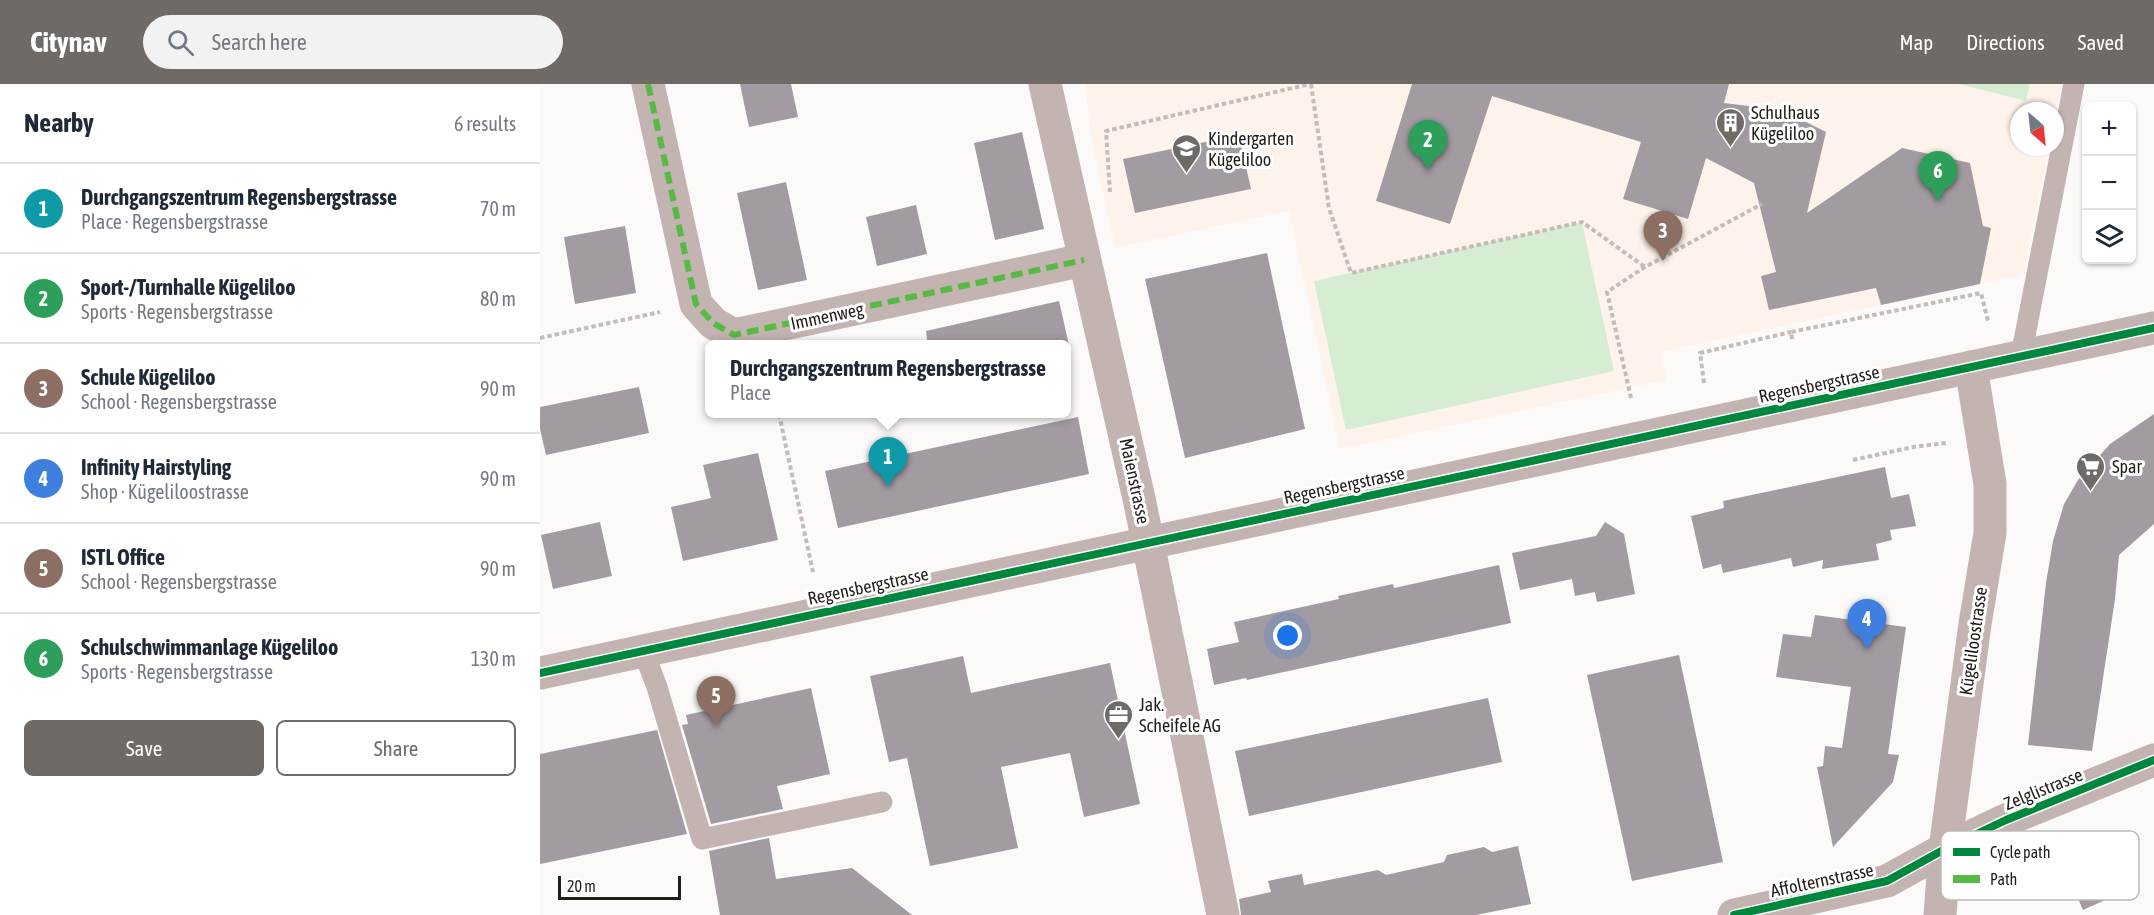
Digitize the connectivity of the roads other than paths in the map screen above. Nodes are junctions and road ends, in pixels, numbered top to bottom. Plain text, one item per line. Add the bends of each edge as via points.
1 (648, 84) edge
2 (1045, 84) edge
3 (2074, 84) edge
4 (1084, 260) junction
5 (2154, 328) edge
6 (2022, 356) junction
7 (1971, 367) junction
8 (1148, 542) junction
9 (643, 650) junction
10 (540, 672) edge
11 (2154, 760) edge
12 (882, 802) dead end
13 (1947, 831) edge
14 (1983, 831) edge
15 (1941, 851) edge
16 (1941, 900) edge
17 (1223, 915) edge
18 (1734, 915) edge
19 (1940, 915) edge

1 - 4 street, Immenweg via 696,304 712,323 734,335
2 - 4 street, Maienstrasse
3 - 6 lane
4 - 8 street, Maienstrasse
5 - 6 street, Regensbergstrasse
6 - 7 street, Regensbergstrasse
7 - 8 street, Regensbergstrasse
7 - 13 street, Kügeliloostrasse via 1989,484 1990,533
8 - 9 street, Regensbergstrasse
8 - 17 street, Maienstrasse
9 - 10 street, Regensbergstrasse
9 - 12 lane via 702,839
11 - 14 street, Zelglistrasse
15 - 18 street, Affolternstrasse via 1887,882
16 - 19 street, Kügeliloostrasse

